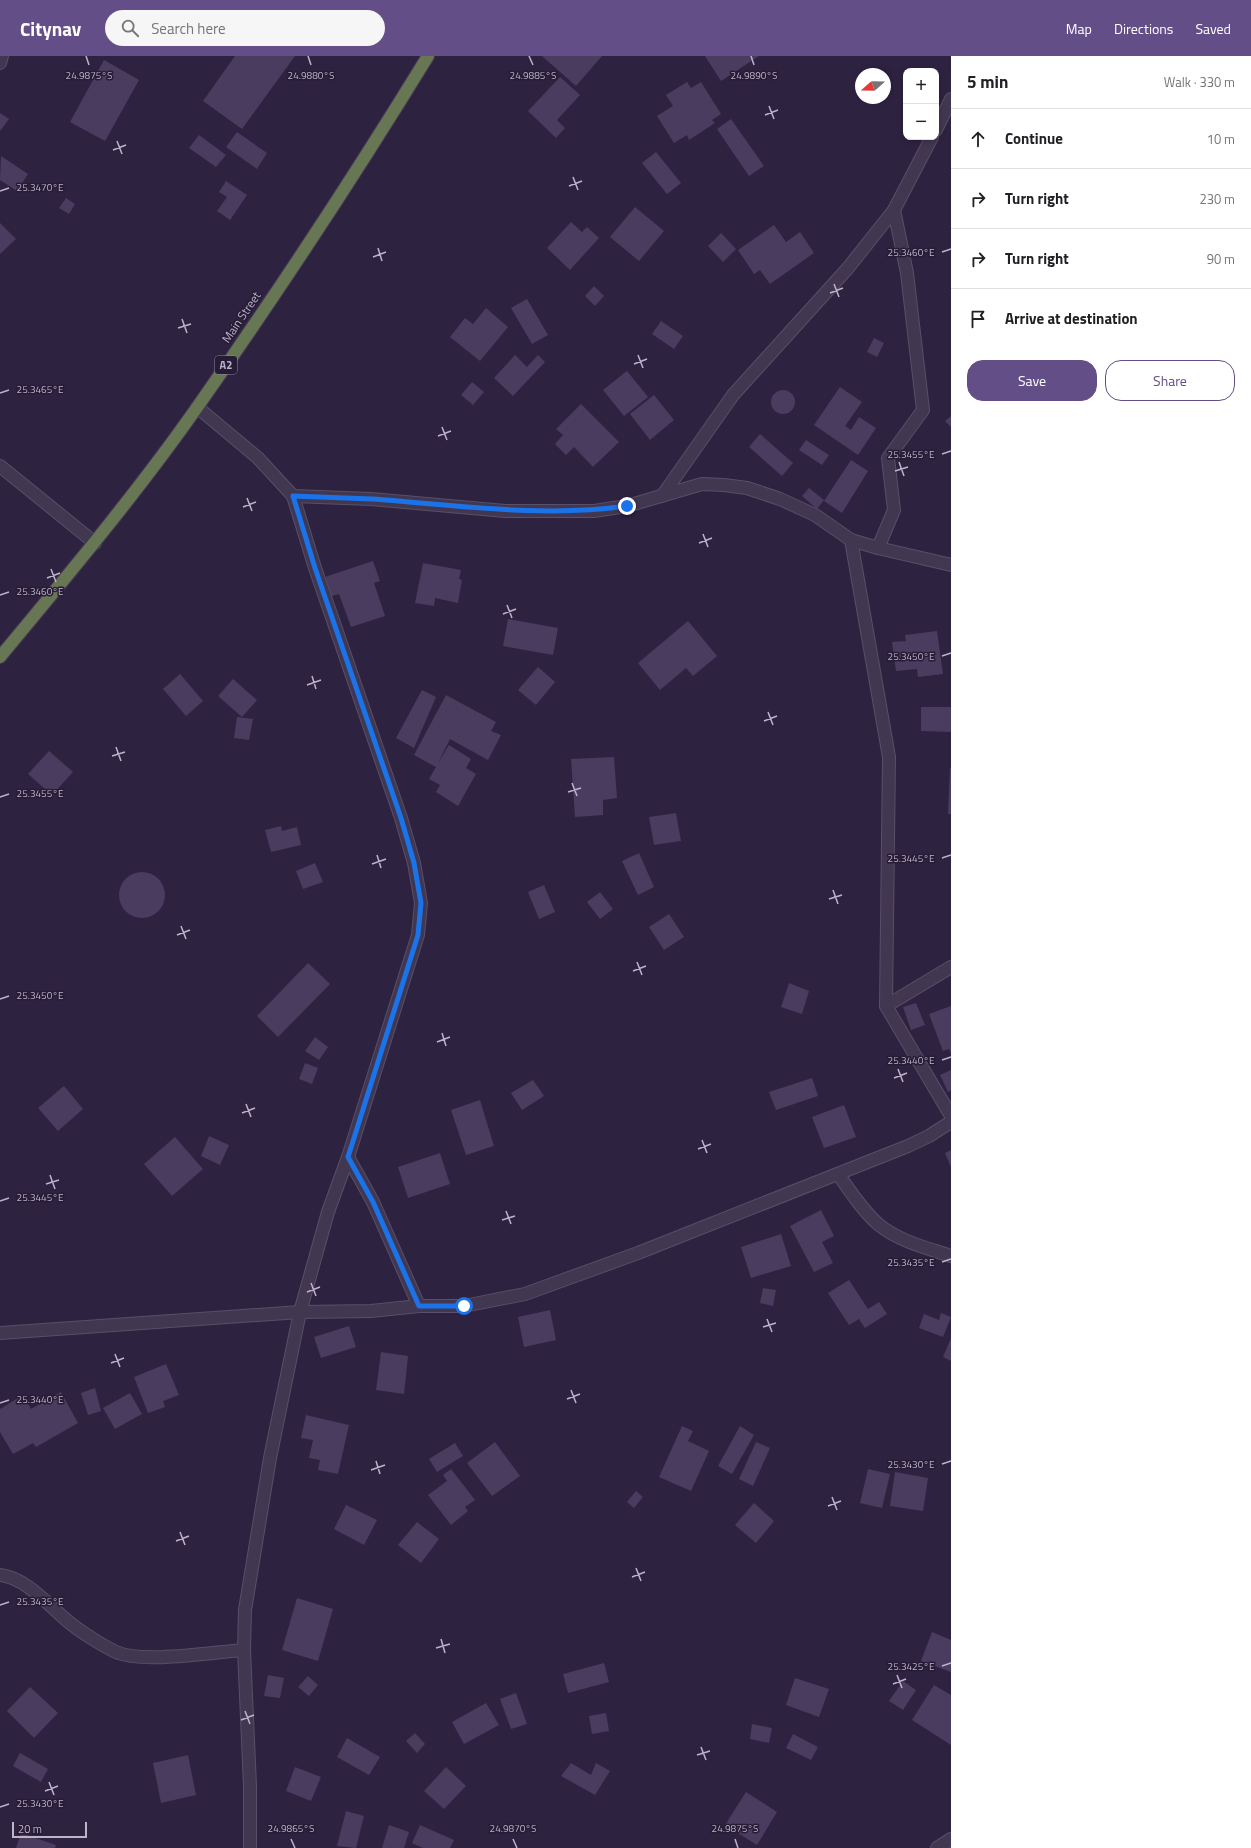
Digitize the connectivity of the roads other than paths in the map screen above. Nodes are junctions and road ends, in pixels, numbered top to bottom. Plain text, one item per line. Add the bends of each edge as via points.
1 (2, 56) edge
2 (428, 56) edge
3 (0, 63) edge
4 (951, 99) edge
5 (939, 124) edge
6 (930, 140) edge
7 (894, 210) junction
8 (197, 407) junction
9 (0, 466) edge
10 (293, 496) junction
11 (662, 496) junction
12 (851, 540) junction
13 (95, 543) junction
14 (878, 548) junction
15 (951, 565) edge
16 (0, 657) edge
17 (951, 967) edge
18 (886, 1006) junction
19 (951, 1116) edge
20 (951, 1122) edge
21 (348, 1157) junction
22 (838, 1174) junction
23 (951, 1256) edge
24 (419, 1306) junction
25 (300, 1312) junction
26 (0, 1333) edge
27 (0, 1575) edge
28 (244, 1650) junction
29 (951, 1839) edge
30 (250, 1848) edge
31 (937, 1848) edge

1 - 3 street
2 - 8 highway, Main Street / A2 via 357,172
4 - 5 street
6 - 7 street
7 - 11 street via 848,268 733,395
7 - 14 street via 907,273 924,410 888,458 894,510
8 - 10 street via 258,458
8 - 13 highway, Main Street / A2
9 - 13 street
10 - 11 street via 372,499 520,511 594,511 627,506
10 - 21 street via 315,568 401,818 414,863 421,903 418,935
11 - 12 street via 702,484 747,488 815,515
12 - 14 street
12 - 18 street via 889,757
13 - 16 highway, Main Street / A2
14 - 15 street
17 - 18 street
18 - 19 street
20 - 22 street via 908,1146
21 - 24 street via 373,1202
21 - 25 street via 328,1212
22 - 23 street via 856,1201 879,1224 902,1238
22 - 24 street via 525,1294 464,1306
24 - 25 street via 371,1311
25 - 26 street
25 - 28 street via 270,1458 245,1610
27 - 28 street via 9,1576 33,1591 70,1624 117,1653 147,1658
28 - 30 street
29 - 31 street

